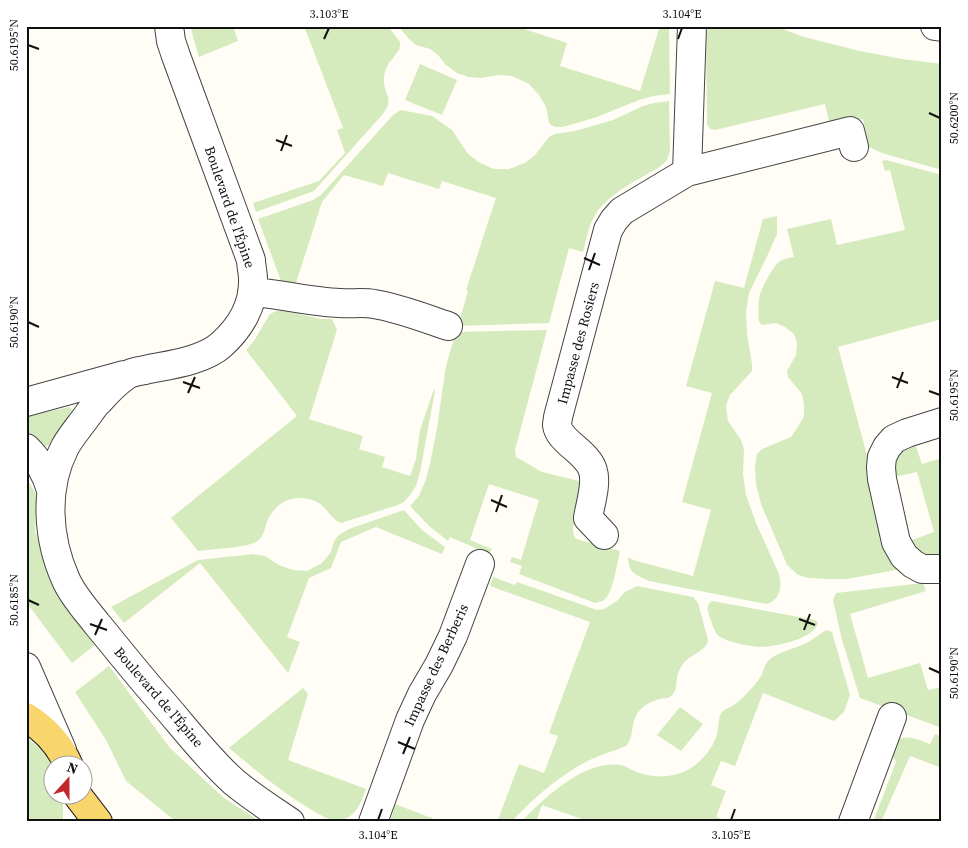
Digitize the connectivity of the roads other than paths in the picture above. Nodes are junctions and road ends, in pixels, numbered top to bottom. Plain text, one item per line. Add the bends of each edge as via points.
1 (168, 26) edge
2 (692, 26) edge
3 (935, 26) edge
4 (942, 27) edge
5 (854, 147) dead end
6 (686, 172) junction
7 (252, 292) junction
8 (448, 326) dead end
9 (128, 374) junction
10 (26, 402) edge
11 (942, 422) edge
12 (26, 448) edge
13 (51, 490) junction
14 (604, 535) dead end
15 (480, 564) dead end
16 (942, 569) edge
17 (26, 666) edge
18 (26, 717) edge
19 (892, 717) dead end
20 (64, 756) edge
21 (65, 756) edge
22 (78, 806) edge
23 (86, 806) edge
24 (78, 822) edge
25 (98, 822) edge
26 (290, 822) edge
27 (373, 822) edge
28 (853, 822) edge

1 - 7 street, Boulevard de l'Épine via 250,260
2 - 6 street
3 - 4 street
5 - 6 street, Impasse des Rosiers via 850,131
6 - 14 street, Impasse des Rosiers via 622,211 608,230 558,417 561,435 582,454 594,471 588,518
7 - 8 street via 311,301 373,303
7 - 9 street, Boulevard de l'Épine via 241,322 219,347 188,360
9 - 10 street, Boulevard de l'Épine
9 - 13 street, Boulevard de l'Épine via 97,402 74,432 59,460
11 - 16 street via 894,439 882,457 881,467 896,542 904,556 922,569
12 - 13 street, Boulevard de l'Épine via 47,476
13 - 26 street, Boulevard de l'Épine via 55,547 66,581 79,600 146,684 220,768 254,798
15 - 27 street, Impasse des Berberis via 453,636 410,720
17 - 21 street
18 - 20 main road via 47,733
19 - 28 street
22 - 24 main road
23 - 25 main road

